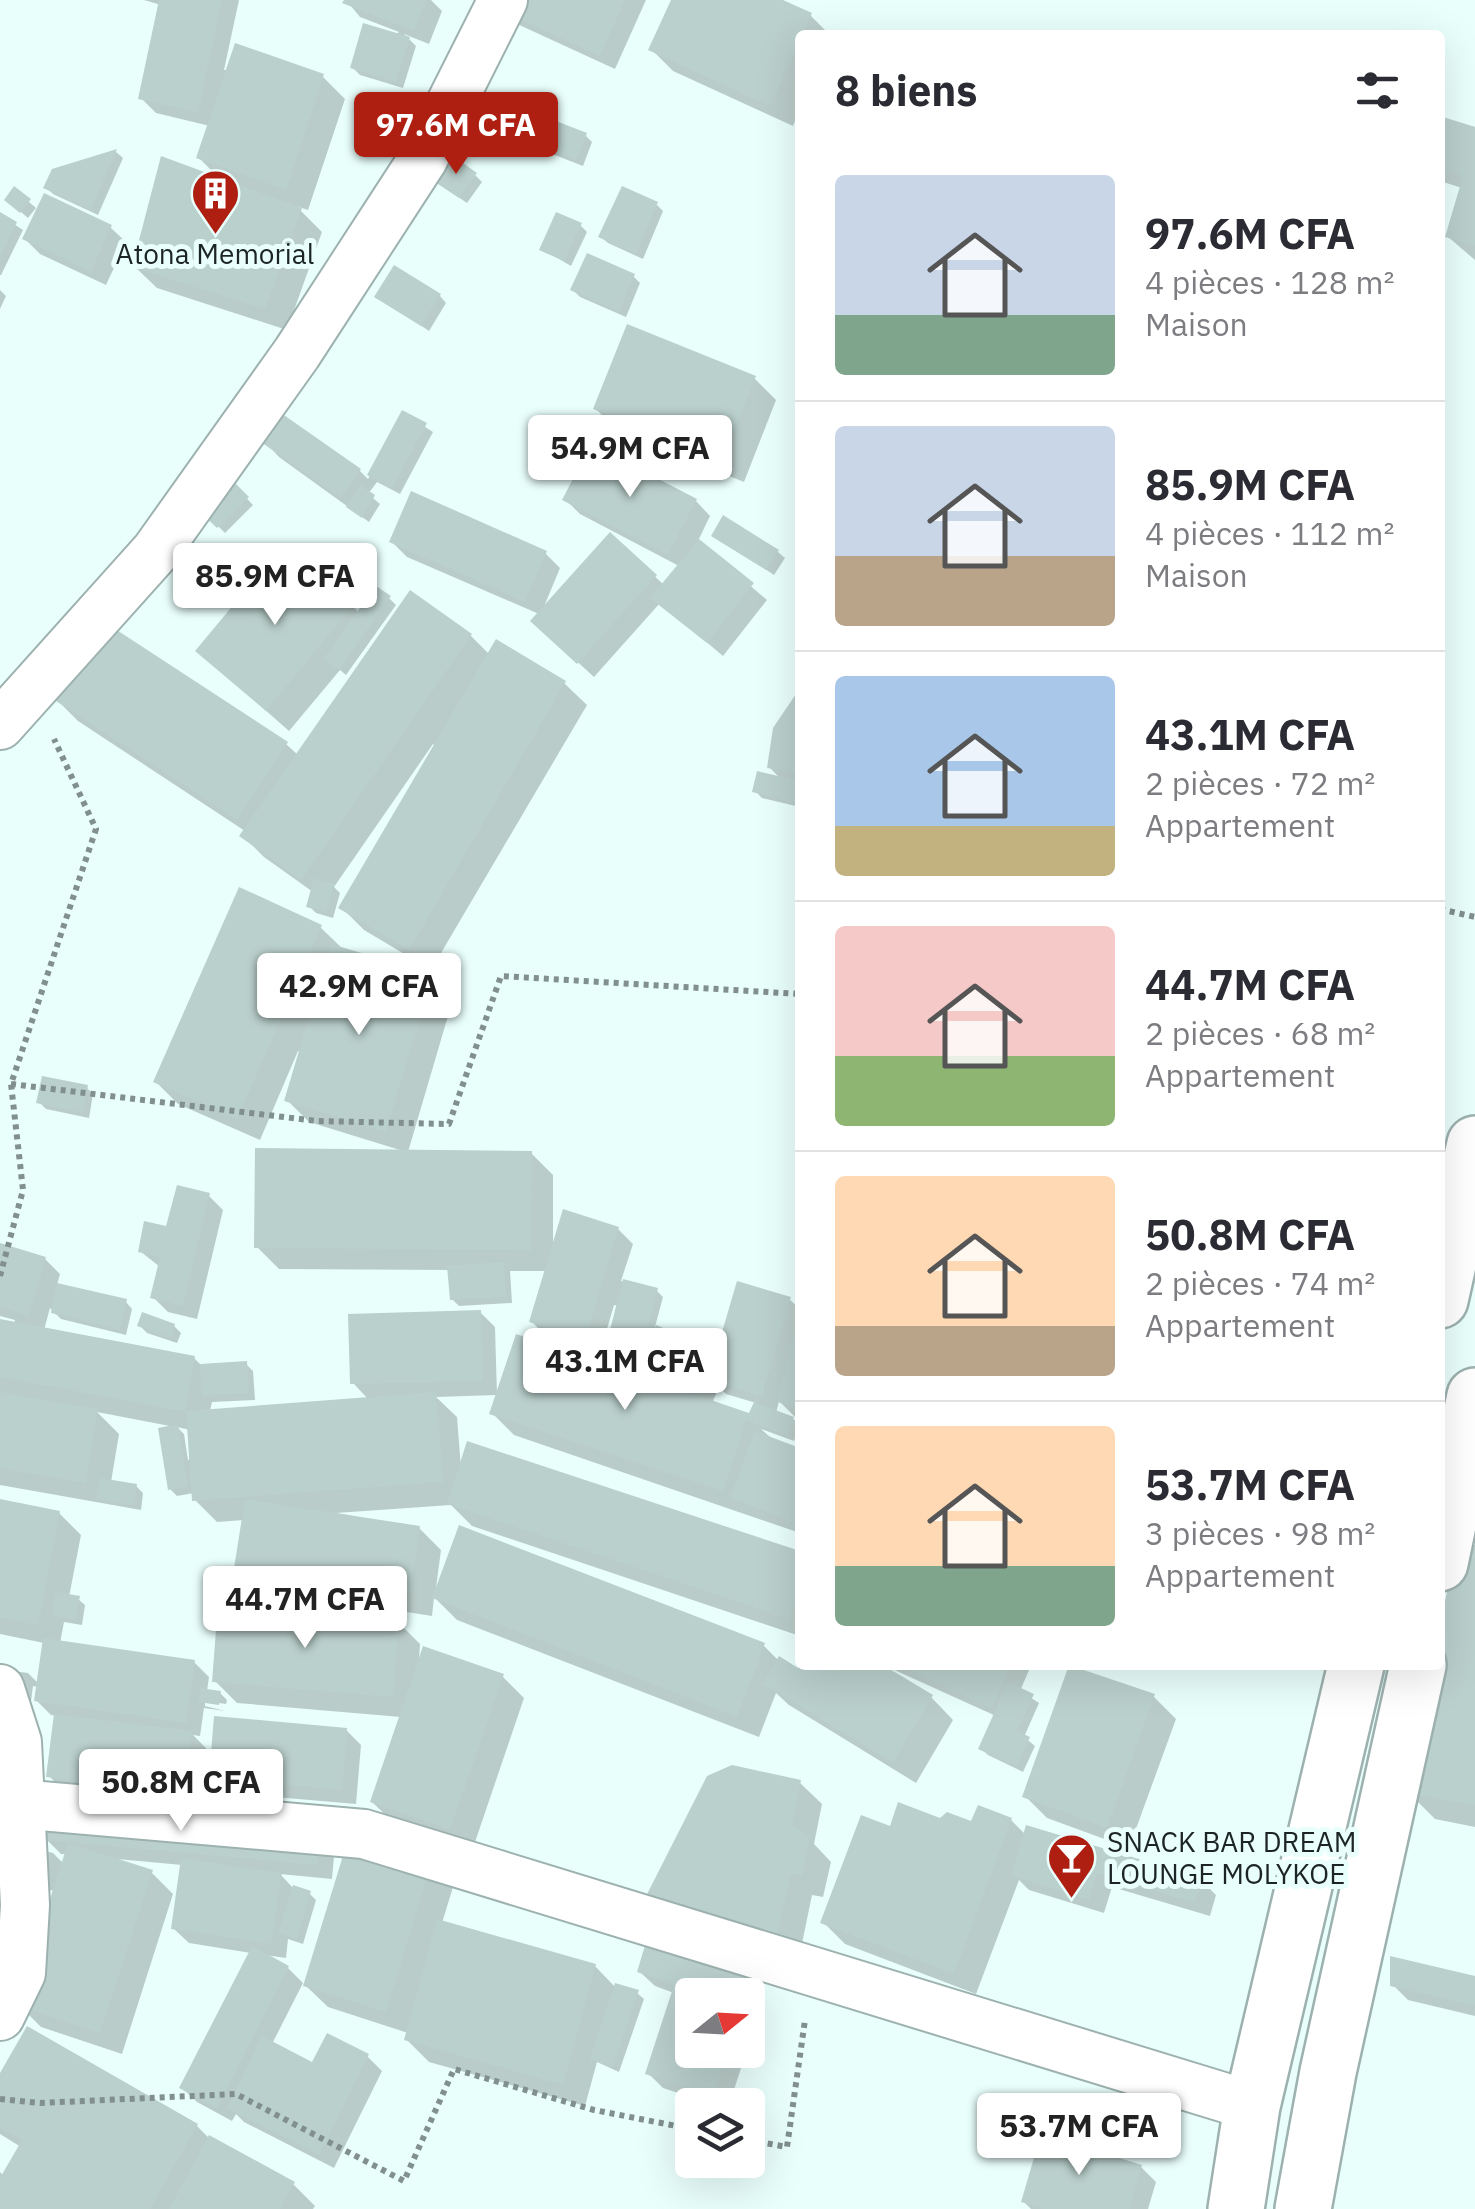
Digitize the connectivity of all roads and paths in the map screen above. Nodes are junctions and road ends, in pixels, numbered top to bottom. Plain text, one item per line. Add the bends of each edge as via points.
1 (503, 0) edge
2 (31, 690) junction
3 (0, 725) edge
4 (1445, 911) edge
5 (1475, 917) edge
6 (795, 994) edge
7 (11, 1084) junction
8 (1475, 1144) edge
9 (0, 1276) edge
10 (1445, 1278) edge
11 (1475, 1396) edge
12 (1454, 1546) edge
13 (1355, 1670) edge
14 (1417, 1670) edge
15 (0, 1689) edge
16 (18, 1804) junction
17 (813, 1970) junction
18 (0, 2016) edge
19 (0, 2099) edge
20 (1252, 2106) junction
21 (675, 2126) edge
22 (765, 2143) edge
23 (1236, 2209) edge
24 (1303, 2209) edge

1 - 2 street via 422,158 296,353 156,552
2 - 3 street
2 - 7 path via 96,830
4 - 5 path
6 - 7 path via 501,976 449,1124 317,1121
7 - 9 path via 23,1190
8 - 10 highway
11 - 12 highway
13 - 20 highway
14 - 24 highway
15 - 16 street via 17,1742
16 - 17 street via 364,1834
16 - 18 street via 26,1905 21,1973
17 - 20 street
17 - 22 path via 787,2148
19 - 21 path via 40,2104 236,2094 404,2181 454,2069
20 - 23 highway

